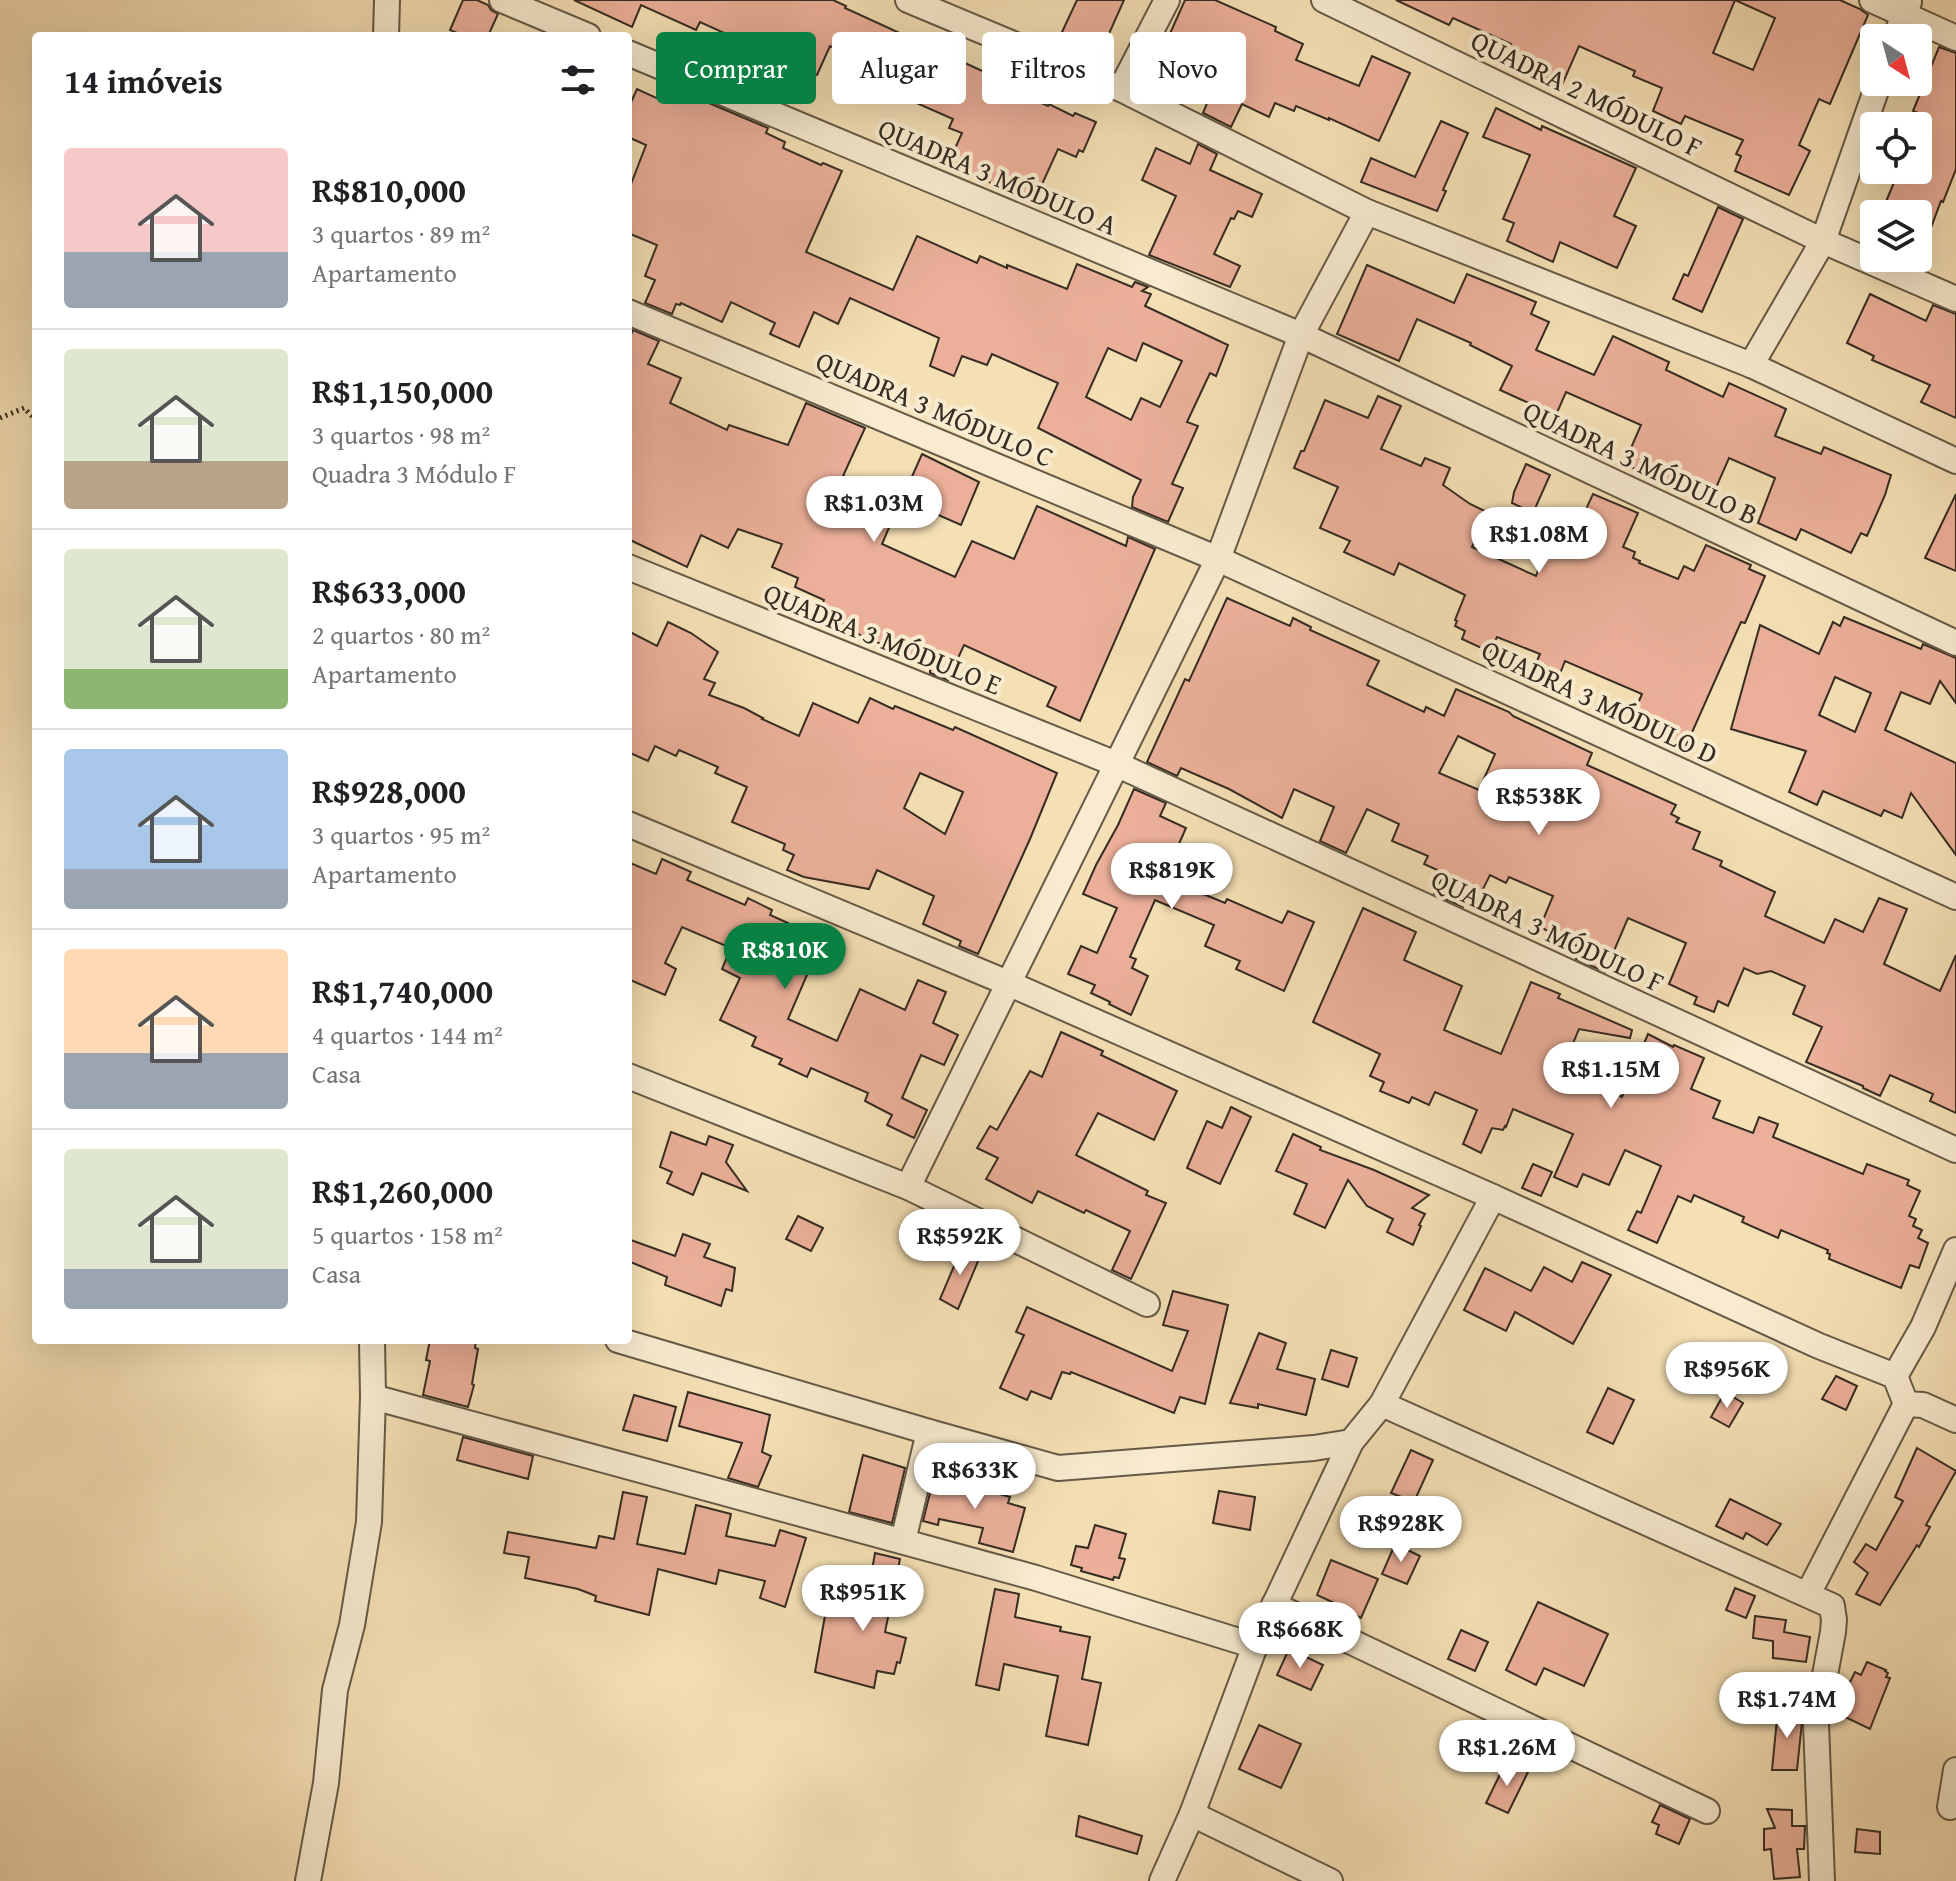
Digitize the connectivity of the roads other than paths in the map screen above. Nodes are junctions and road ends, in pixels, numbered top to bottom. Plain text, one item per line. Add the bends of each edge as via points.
1 (387, 0) edge
2 (502, 0) edge
3 (908, 0) edge
4 (1167, 0) edge
5 (1324, 0) edge
6 (1872, 0) edge
7 (1907, 7) edge
8 (386, 32) edge
9 (578, 32) edge
10 (1956, 38) edge
11 (632, 55) edge
12 (1121, 89) junction
13 (1874, 96) edge
14 (1367, 212) junction
15 (1823, 241) junction
16 (1956, 299) edge
17 (632, 314) edge
18 (1301, 335) junction
19 (1751, 365) junction
20 (1956, 461) edge
21 (1218, 559) junction
22 (632, 569) edge
23 (1956, 643) edge
24 (1116, 764) junction
25 (632, 826) edge
26 (1956, 897) edge
27 (1010, 984) junction
28 (632, 1078) edge
29 (1956, 1150) edge
30 (908, 1187) junction
31 (1493, 1197) junction
32 (1956, 1250) edge
33 (1147, 1304) dead end
34 (372, 1344) edge
35 (632, 1344) edge
36 (1895, 1376) junction
37 (373, 1397) junction
38 (1382, 1404) junction
39 (1906, 1404) junction
40 (1956, 1420) edge
41 (929, 1432) junction
42 (1351, 1442) junction
43 (903, 1541) junction
44 (1808, 1594) junction
45 (1274, 1605) junction
46 (1255, 1646) junction
47 (1956, 1770) edge
48 (1950, 1807) dead end
49 (1707, 1811) dead end
50 (1192, 1814) junction
51 (308, 1881) edge
52 (1162, 1881) edge
53 (1330, 1881) edge
54 (1822, 1881) edge

1 - 8 street
2 - 9 street
3 - 12 street
4 - 12 street
5 - 15 street, QUADRA 2 MÓDULO F
6 - 7 street
7 - 10 street
11 - 18 street, QUADRA 3 MÓDULO A
12 - 14 street
13 - 15 street
14 - 18 street
14 - 19 street
15 - 16 street, QUADRA 2 MÓDULO F
15 - 19 street
17 - 21 street, QUADRA 3 MÓDULO C
18 - 21 street
18 - 23 street, QUADRA 3 MÓDULO B
19 - 20 street
21 - 24 street
21 - 26 street, QUADRA 3 MÓDULO D
22 - 24 street, QUADRA 3 MÓDULO E
24 - 27 street
24 - 29 street, QUADRA 3 MÓDULO F
25 - 27 street
27 - 30 street
27 - 31 street
28 - 30 street
30 - 33 street
31 - 36 street
31 - 38 street
32 - 36 street
34 - 37 street
35 - 41 street
36 - 39 street
37 - 43 street
37 - 51 street via 369,1522 335,1690 326,1783
38 - 42 street
38 - 44 street
39 - 40 street via 1923,1405
39 - 44 street
41 - 42 street via 1058,1468
41 - 43 street
42 - 45 street
43 - 46 street
44 - 54 street via 1832,1606 1834,1620 1816,1723
45 - 46 street
45 - 49 street
46 - 50 street
47 - 48 street
50 - 52 street
50 - 53 street

